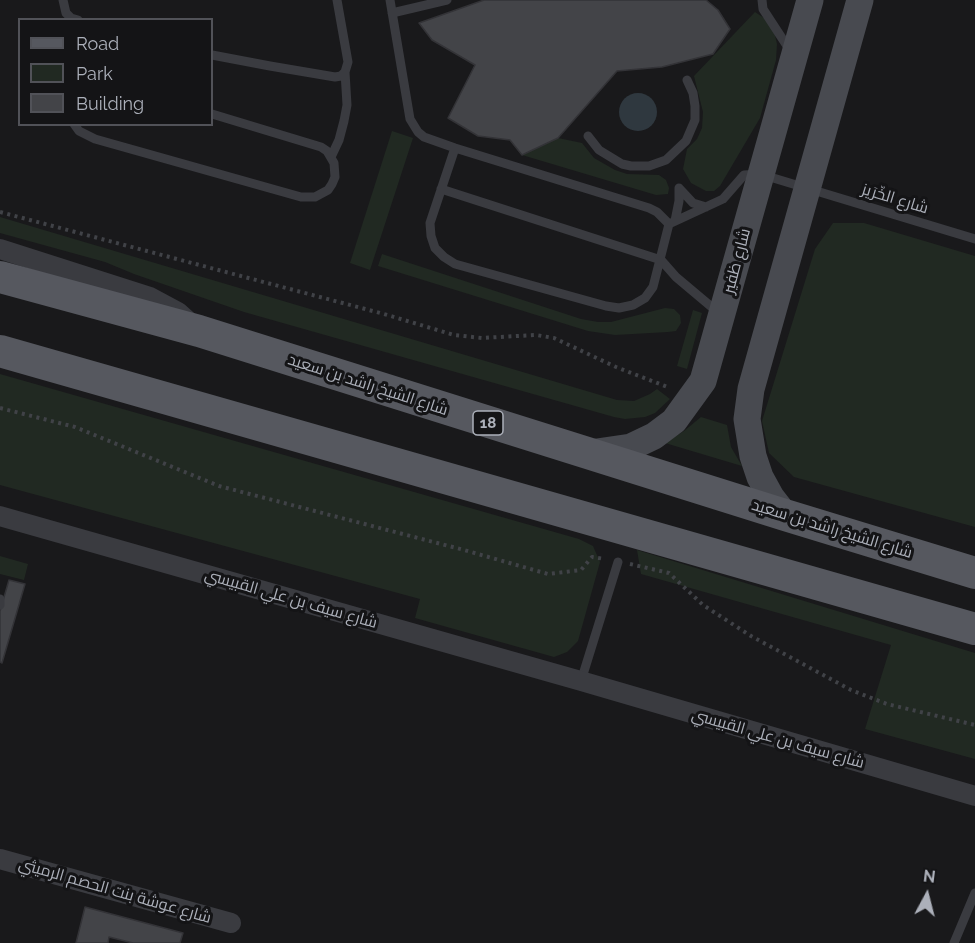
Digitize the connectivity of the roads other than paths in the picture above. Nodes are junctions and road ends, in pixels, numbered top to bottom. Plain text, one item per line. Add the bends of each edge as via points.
1 (63, 0) edge
2 (337, 0) edge
3 (390, 0) edge
4 (447, 0) edge
5 (762, 0) edge
6 (810, 0) edge
7 (860, 0) edge
8 (392, 13) junction
9 (71, 18) edge
10 (213, 55) edge
11 (794, 57) junction
12 (345, 72) junction
13 (687, 80) dead end
14 (213, 114) edge
15 (75, 126) edge
16 (588, 136) dead end
17 (455, 148) junction
18 (331, 157) junction
19 (760, 174) junction
20 (807, 188) junction
21 (441, 189) junction
22 (706, 207) junction
23 (672, 223) junction
24 (975, 239) edge
25 (0, 249) edge
26 (661, 260) junction
27 (0, 277) edge
28 (722, 316) junction
29 (199, 331) junction
30 (0, 351) edge
31 (586, 453) junction
32 (784, 515) junction
33 (0, 516) edge
34 (618, 562) road end
35 (975, 573) edge
36 (0, 599) edge
37 (0, 605) edge
38 (975, 628) edge
39 (581, 681) junction
40 (975, 796) edge
41 (0, 859) edge
42 (975, 893) edge
43 (231, 923) dead end
44 (954, 943) edge

1 - 9 lane
2 - 12 lane via 348,62
3 - 8 lane
4 - 8 lane
5 - 11 lane via 763,9
6 - 11 main road, شارع ظفير
7 - 20 main road
8 - 17 lane via 413,126 424,137
10 - 12 lane via 335,77
11 - 19 main road, شارع ظفير
12 - 18 lane via 347,105
13 - 16 lane via 695,120 686,141 666,160 640,167 622,164 599,150
14 - 18 lane via 314,145
15 - 18 lane via 95,139 308,198 322,194 332,184 335,171
17 - 21 lane
17 - 23 lane via 649,208
19 - 20 lane, شارع الخّرَيز
19 - 22 lane via 744,174 723,199
19 - 28 main road, شارع ظفير
20 - 24 lane, شارع الخّرَيز
20 - 32 main road via 751,388 747,419 760,477
21 - 26 lane
21 - 26 lane via 430,236 435,248 455,264 619,308 645,298 653,287
22 - 23 lane
22 - 23 lane via 693,203 679,188
23 - 26 lane
25 - 29 street via 150,297 178,312
26 - 28 lane
27 - 29 main road, شارع الشيخ راشد بن سعيد / 18
28 - 31 main road, شارع ظفير via 704,381 674,421 631,447
29 - 31 main road, شارع الشيخ راشد بن سعيد / 18
30 - 38 main road
31 - 32 main road, شارع الشيخ راشد بن سعيد / 18
32 - 35 main road, شارع الشيخ راشد بن سعيد / 18
33 - 39 street, شارع سيف بن علي القبيسي
34 - 39 lane
36 - 37 lane
39 - 40 street, شارع سيف بن علي القبيسي
41 - 43 street, شارع عوشة بنت الحصم الرميثي
42 - 44 lane

